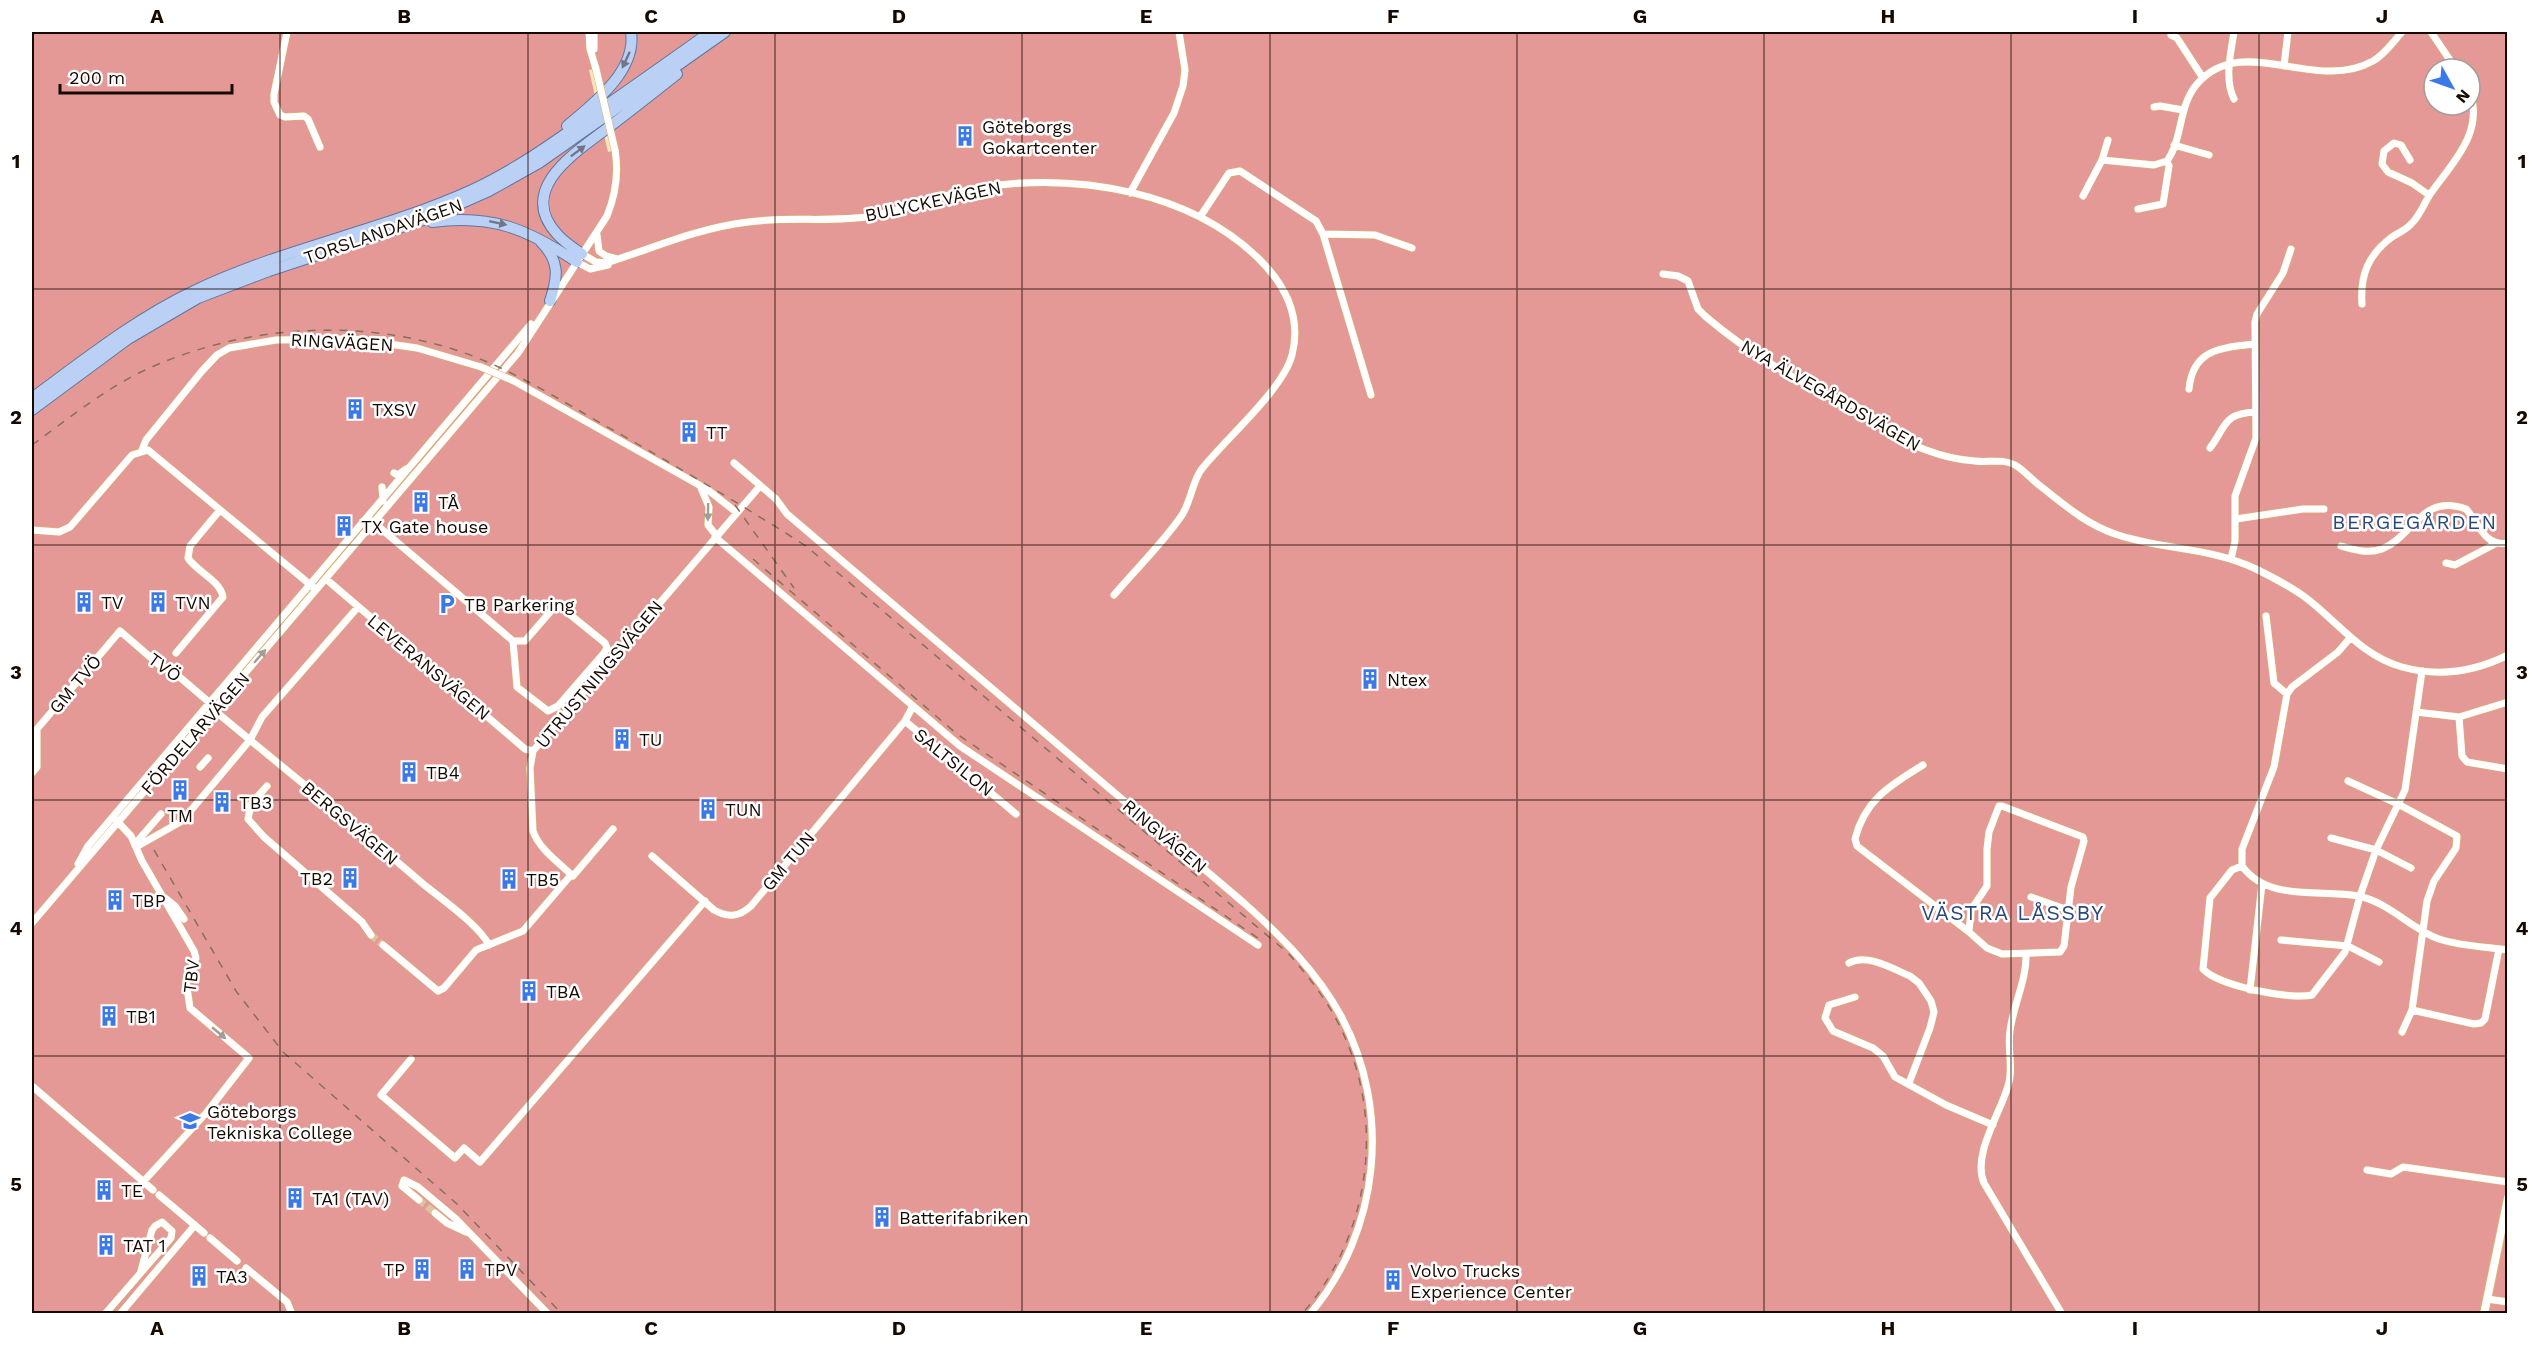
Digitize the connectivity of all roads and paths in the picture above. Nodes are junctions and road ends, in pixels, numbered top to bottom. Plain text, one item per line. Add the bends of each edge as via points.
1 (287, 32) edge
2 (589, 32) edge
3 (594, 32) edge
4 (631, 32) edge
5 (710, 32) edge
6 (725, 32) edge
7 (732, 32) edge
8 (1177, 32) edge
9 (2234, 32) edge
10 (2288, 32) edge
11 (2402, 32) edge
12 (2431, 32) edge
13 (2171, 35) dead end
14 (593, 55) junction
15 (2448, 57) edge
16 (2230, 64) junction
17 (2284, 66) junction
18 (2203, 78) junction
19 (2234, 99) dead end
20 (2154, 107) dead end
21 (2183, 110) junction
22 (2473, 117) edge
23 (2108, 140) dead end
24 (2174, 145) junction
25 (320, 147) dead end
26 (2209, 155) dead end
27 (2102, 160) junction
28 (2410, 160) dead end
29 (2167, 161) junction
30 (1130, 193) junction
31 (2429, 195) junction
32 (2083, 196) dead end
33 (426, 208) junction
34 (2138, 209) dead end
35 (1200, 217) junction
36 (392, 230) junction
37 (597, 232) junction
38 (1323, 234) junction
39 (535, 236) junction
40 (1412, 248) dead end
41 (2290, 249) dead end
42 (579, 258) junction
43 (616, 260) junction
44 (1663, 274) dead end
45 (550, 301) junction
46 (2362, 304) dead end
47 (2255, 344) junction
48 (2189, 389) dead end
49 (1371, 395) dead end
50 (32, 398) edge
51 (32, 410) edge
52 (2256, 412) junction
53 (2210, 448) dead end
54 (142, 450) junction
55 (417, 461) junction
56 (734, 463) dead end
57 (394, 473) dead end
58 (410, 482) junction
59 (760, 486) junction
60 (701, 488) junction
61 (400, 489) junction
62 (391, 491) junction
63 (382, 497) junction
64 (2324, 509) dead end
65 (220, 510) junction
66 (733, 515) junction
67 (2235, 519) junction
68 (370, 520) junction
69 (32, 530) edge
70 (715, 536) junction
71 (2508, 543) edge
72 (2495, 544) junction
73 (2341, 546) dead end
74 (2231, 559) junction
75 (2446, 563) dead end
76 (326, 579) junction
77 (313, 587) junction
78 (1114, 595) dead end
79 (358, 606) junction
80 (2266, 616) dead end
81 (120, 631) joint
82 (2350, 638) junction
83 (513, 641) junction
84 (176, 653) dead end
85 (2508, 655) edge
86 (2422, 671) junction
87 (2287, 693) junction
88 (2508, 702) edge
89 (913, 706) junction
90 (212, 707) junction
91 (2416, 712) junction
92 (2458, 717) junction
93 (905, 721) junction
94 (250, 740) junction
95 (533, 751) junction
96 (208, 758) dead end
97 (1923, 765) dead end
98 (200, 767) dead end
99 (2508, 770) edge
100 (32, 773) edge
101 (2348, 781) dead end
102 (267, 786) dead end
103 (2398, 804) junction
104 (161, 814) dead end
105 (1016, 814) dead end
106 (116, 820) junction
107 (613, 829) dead end
108 (2331, 838) dead end
109 (136, 845) junction
110 (2376, 850) junction
111 (652, 856) dead end
112 (2242, 866) junction
113 (2411, 868) dead end
114 (572, 876) junction
115 (2262, 884) junction
116 (158, 889) junction
117 (2360, 896) junction
118 (2031, 897) dead end
119 (705, 902) junction
120 (2068, 910) junction
121 (184, 919) dead end
122 (32, 923) edge
123 (2425, 931) junction
124 (1969, 932) junction
125 (371, 935) tunnel mouth
126 (2281, 940) dead end
127 (383, 945) tunnel mouth
128 (489, 945) junction
129 (1258, 945) dead end
130 (2348, 946) junction
131 (2499, 949) junction
132 (2508, 950) edge
133 (2026, 954) junction
134 (2379, 962) dead end
135 (1849, 963) dead end
136 (2250, 990) junction
137 (1855, 996) dead end
138 (2412, 1010) junction
139 (2402, 1032) dead end
140 (411, 1059) dead end
141 (1909, 1083) junction
142 (32, 1086) edge
143 (1993, 1125) junction
144 (2367, 1170) dead end
145 (144, 1182) junction
146 (2508, 1182) edge
147 (2508, 1198) edge
148 (418, 1200) tunnel mouth
149 (435, 1213) tunnel mouth
150 (195, 1225) junction
151 (471, 1234) junction
152 (2503, 1241) edge
153 (237, 1261) dead end
154 (246, 1268) dead end
155 (141, 1271) junction
156 (2487, 1299) junction
157 (2508, 1302) edge
158 (105, 1314) edge
159 (120, 1314) edge
160 (292, 1314) edge
161 (548, 1314) edge
162 (1310, 1314) edge
163 (2062, 1314) edge
164 (2484, 1314) edge

1 - 25 street via 274,102 280,115 308,119
2 - 14 street
3 - 14 street
4 -> 33 main road via 631,51 624,66 568,125 511,164
5 - 33 main road, TORSLANDAVÄGEN via 536,154 474,189
6 - 36 main road, TORSLANDAVÄGEN via 527,170 467,202
42 -> 7 main road via 547,219 545,194 554,172
8 - 30 street via 1184,51 1183,86 1174,113
9 - 16 street
10 - 17 street
11 - 17 street via 2380,56 2360,67 2318,72
12 - 15 street
13 - 18 street via 2177,38
14 - 37 street, bridge via 617,169 616,189
16 - 17 street via 2262,61
16 - 18 street
16 - 19 street
18 - 21 street
20 - 21 street
21 - 24 street
22 - 31 street via 2468,142
23 - 27 street
24 - 26 street
24 - 29 street
27 - 29 street via 2154,165
27 - 32 street
28 - 31 street via 2401,145 2394,143 2383,154 2382,164 2388,172
29 - 34 street via 2163,204
30 - 35 street, BULYCKEVÄGEN via 1166,202
30 - 43 street, BULYCKEVÄGEN via 1062,184 988,186 873,216 770,220 717,227
31 - 46 street via 2412,224 2371,258 2362,280
33 - 50 main road, TORSLANDAVÄGEN via 267,261 195,291 124,331
35 - 38 street via 1229,173 1240,171 1316,221
35 - 78 street, BULYCKEVÄGEN via 1253,253 1283,287 1294,319 1293,353 1284,375 1202,470 1181,516
36 -> 39 main road via 459,219 502,223
36 - 51 main road, TORSLANDAVÄGEN via 198,298 128,339
37 - 42 street
37 - 43 street via 599,251
38 - 40 street via 1375,235
38 - 49 street
39 - 42 main road
39 - 45 main road via 557,266
41 - 47 street via 2283,273 2257,314
42 - 43 street via 599,263
42 - 45 street
44 - 74 street, NYA ÄLVEGÅRDSVÄGEN via 1688,281 1698,309 1750,351 1821,392 1854,405 1920,448 1963,460 2007,462 2096,527 2133,540
45 - 55 street
45 - 58 street via 518,353
47 - 48 street via 2206,354 2190,378
47 - 52 street
52 - 53 street via 2229,418
52 - 67 street via 2256,438 2235,496
54 - 60 street, RINGVÄGEN, bridge via 149,435 199,375 229,348 276,340 354,339 417,348 514,381
54 - 65 street via 155,455
54 - 69 street, RINGVÄGEN via 132,455 70,527 59,532
55 - 57 street via 402,473
55 - 62 street
56 - 59 street, RINGVÄGEN
58 - 61 street
58 - 68 street
59 - 66 street
59 - 162 street, RINGVÄGEN via 787,514 1259,917 1297,955 1329,996 1348,1030 1362,1068 1372,1116 1373,1149 1369,1189 1352,1245
60 - 66 street via 714,494
60 -> 70 street via 709,507 708,525
61 - 62 street
61 - 68 street
62 - 63 street
62 - 63 street
63 - 68 street
63 - 68 street
64 - 67 street
65 - 77 street
65 - 84 street via 190,546 188,558 219,588 223,597
66 - 70 street, UTRUSTNINGSVÄGEN
67 - 74 street
68 - 76 street
68 - 77 street
68 - 83 street
70 - 89 street
70 - 95 street, UTRUSTNINGSVÄGEN
71 - 72 street
72 - 73 street via 2466,509 2448,506 2427,511 2381,549 2367,552
72 - 75 street via 2455,565
74 - 82 street, NYA ÄLVEGÅRDSVÄGEN via 2301,594
76 - 77 street
76 - 79 street, LEVERANSVÄGEN
77 - 90 street, FÖRDELARVÄGEN
79 - 94 street via 264,715
79 - 95 street, LEVERANSVÄGEN via 525,749
80 - 87 street via 2274,683
81 - 90 street, TVÖ
81 - 100 street, GM TVÖ via 38,729 36,767
82 - 86 street, NYA ÄLVEGÅRDSVÄGEN via 2382,659
82 - 87 street
83 - 83 street via 517,687 548,711 558,706 607,648 557,604 525,641
85 - 86 street, NYA ÄLVEGÅRDSVÄGEN via 2469,670
86 - 91 street
87 - 112 street via 2274,767 2242,849
88 - 92 street
89 - 93 street, SALTSILON
89 - 129 street via 960,746
90 - 94 street, BERGSVÄGEN
90 - 106 street, FÖRDELARVÄGEN
91 - 92 street
91 - 103 street via 2409,770
92 - 99 street via 2462,756 2467,761
93 - 105 street, SALTSILON
93 - 119 street, GM TUN via 746,910 738,915 724,915
94 - 109 street via 182,821
94 - 128 street, BERGSVÄGEN via 465,919
95 - 114 street, UTRUSTNINGSVÄGEN via 530,768 536,839
96 - 98 street
97 - 124 street via 1878,795 1864,815 1855,839 1857,846
101 - 103 street
102 - 125 street via 251,804 248,819 362,922
103 - 110 street
103 - 123 street via 2457,836 2456,848 2434,881 2427,902
104 - 109 street
106 - 109 street, TBV
106 - 122 street, FÖRDELARVÄGEN
107 - 114 street
108 - 110 street
109 - 116 street, TBV
110 - 113 street
110 - 117 street
111 - 119 street, GM TUN
112 - 115 street
112 - 136 street via 2232,870 2210,898 2203,965 2208,974
114 - 128 street via 523,931
115 - 117 street via 2283,890
115 - 136 street
116 - 121 street
116 -> 145 street, TBV via 196,958 186,981 190,1008 249,1058
117 - 123 street
117 - 130 street
118 - 120 street
119 - 140 street via 480,1162 464,1148 455,1158 381,1095
120 - 124 street via 2083,837 1999,806 1989,832 1987,886 1971,910
120 - 133 street via 2060,952
123 - 131 street via 2439,939
123 - 138 street
124 - 133 street via 1993,951
126 - 130 street
127 - 128 street via 438,991 476,950
130 - 134 street
130 - 136 street via 2312,995
131 - 132 street
131 - 138 street via 2481,1023
133 - 143 street via 2010,1031 2011,1071
135 - 141 street via 1865,959 1910,976 1931,1001 1932,1024
137 - 141 street via 1829,1005 1827,1024 1833,1031 1874,1048 1895,1077
138 - 139 street
141 - 143 street via 1946,1105
142 - 145 street
143 - 163 street via 1981,1160 1983,1178
144 - 146 street via 2391,1174 2403,1167
145 - 150 street
147 - 152 street
148 - 151 street via 402,1182 407,1180 418,1187
149 - 151 street
150 - 153 street
150 - 159 street
151 - 161 street
152 - 156 street
154 - 160 street via 287,1302
155 - 155 street via 172,1235 162,1222 152,1230
155 - 158 street
156 - 157 street
156 - 164 street

